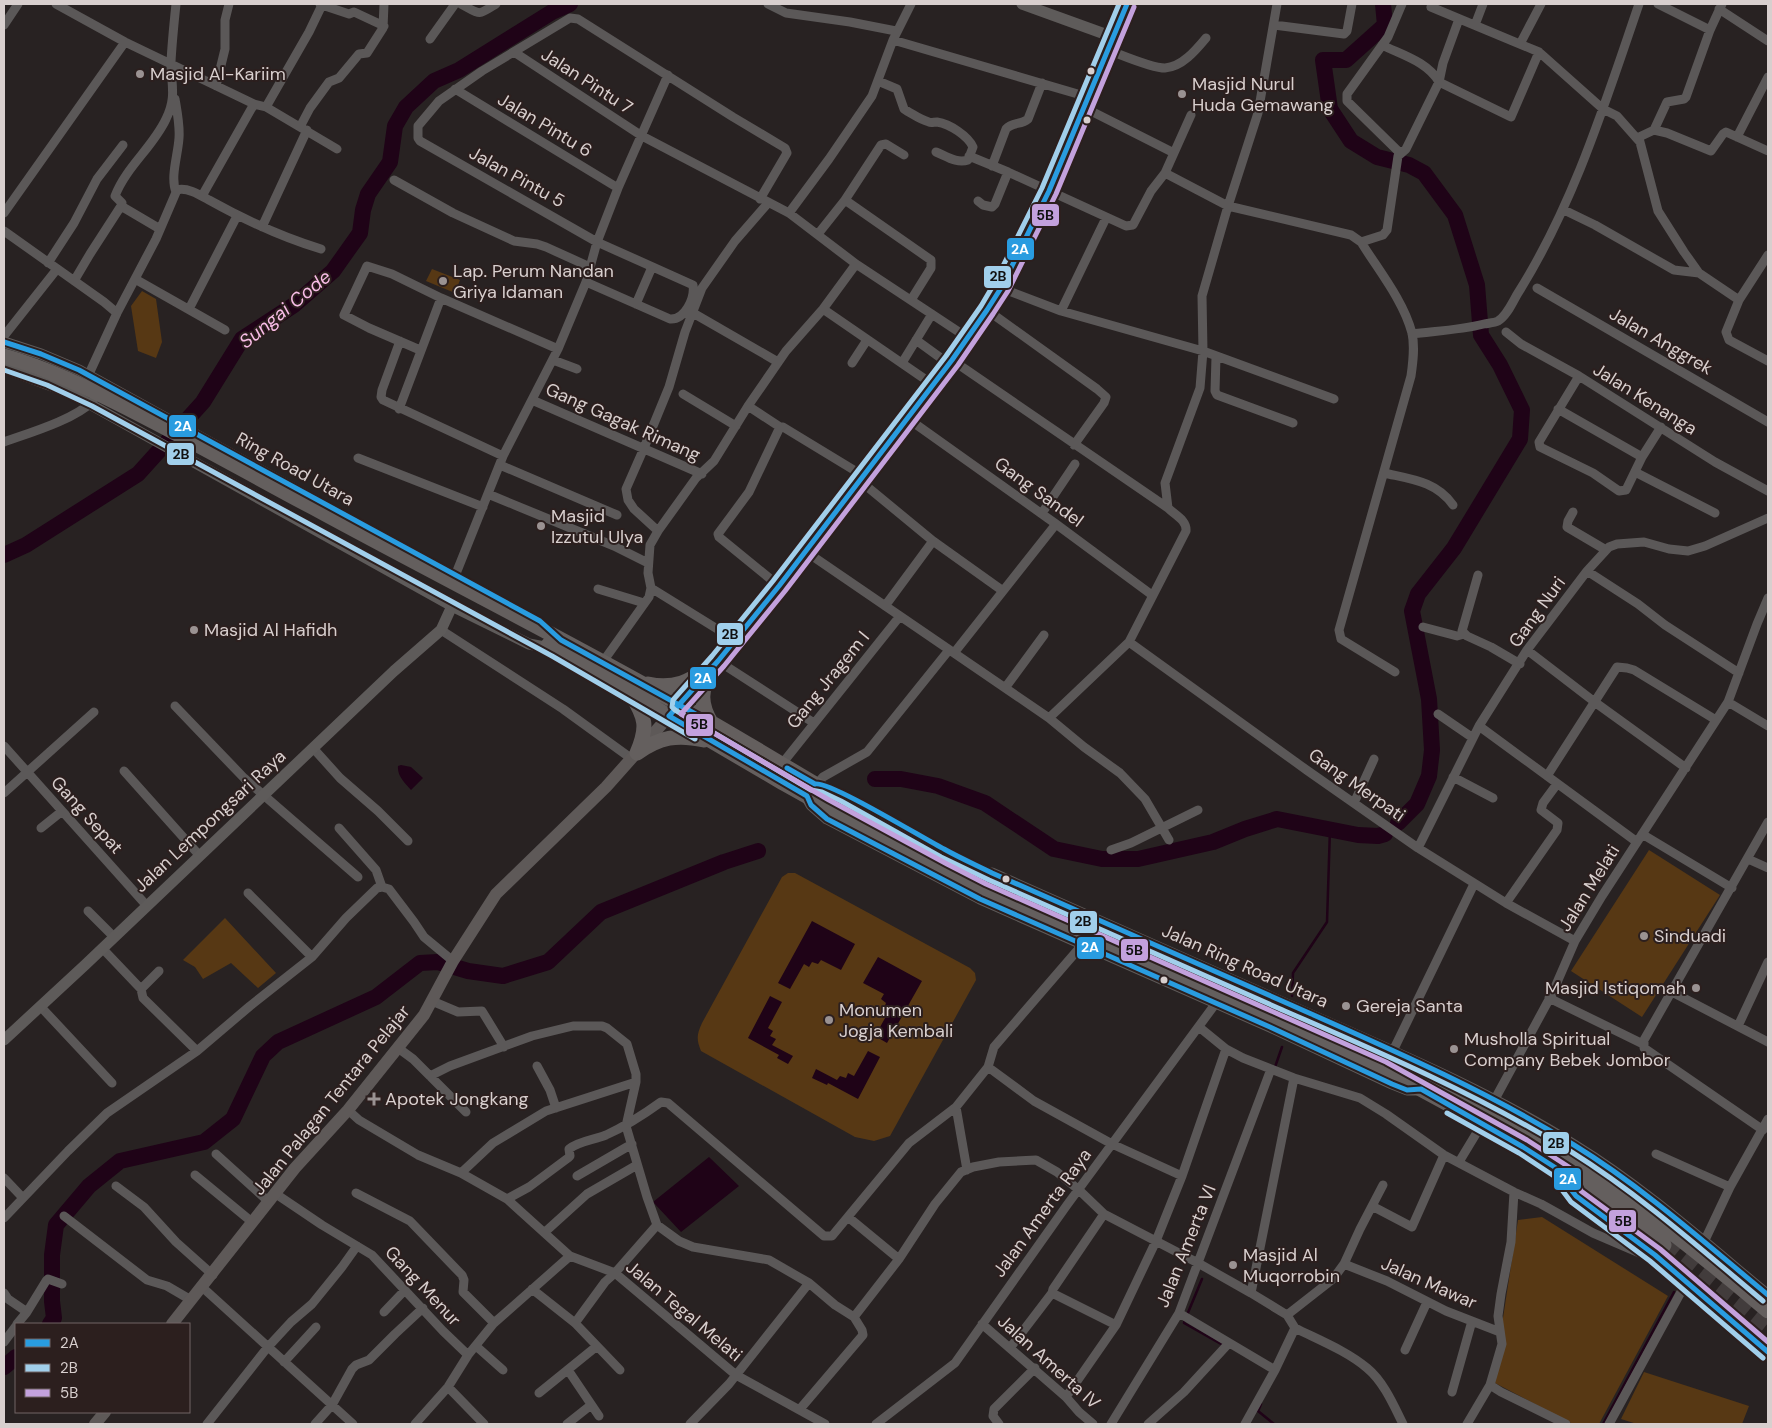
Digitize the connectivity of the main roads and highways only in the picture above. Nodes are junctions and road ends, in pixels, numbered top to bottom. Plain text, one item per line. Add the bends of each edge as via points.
1 (1127, 4) edge
2 (4, 356) edge
3 (4, 362) edge
4 (163, 431) junction
5 (558, 645) junction
6 (715, 664) junction
7 (634, 687) junction
8 (679, 704) junction
9 (669, 716) junction
10 (712, 724) junction
11 (713, 741) junction
12 (634, 756) junction
13 (813, 788) junction
14 (1768, 1311) edge
15 (173, 1323) edge
16 (1768, 1352) edge
17 (104, 1413) edge
18 (95, 1424) edge

1 - 6 main road, Jalan Palagan Tentara Pelajar via 1048,191 1001,288 950,362
2 - 4 highway via 67,378
3 - 4 highway via 68,385 92,402
4 - 5 highway via 203,449
5 - 7 highway
5 - 7 highway via 602,663
6 - 7 highway via 692,680 679,684
6 - 8 main road, Jalan Palagan Tentara Pelajar
6 - 10 highway via 702,696 703,707
7 - 8 highway
7 - 9 highway
7 - 12 highway via 644,720 644,737
8 - 9 main road, Jalan Palagan Tentara Pelajar
8 - 10 highway
9 - 11 highway
9 - 12 main road, Jalan Palagan Tentara Pelajar
10 - 13 highway
11 - 12 highway via 676,737 651,743
11 - 13 highway
12 - 15 main road, Jalan Palagan Tentara Pelajar via 584,810 496,894 424,1015 348,1110 295,1168
13 - 14 highway via 975,873 1391,1055 1508,1121 1610,1186
13 - 16 highway via 932,866 1374,1065 1567,1174 1569,1187 1576,1196 1659,1250 1688,1281
17 - 18 main road

